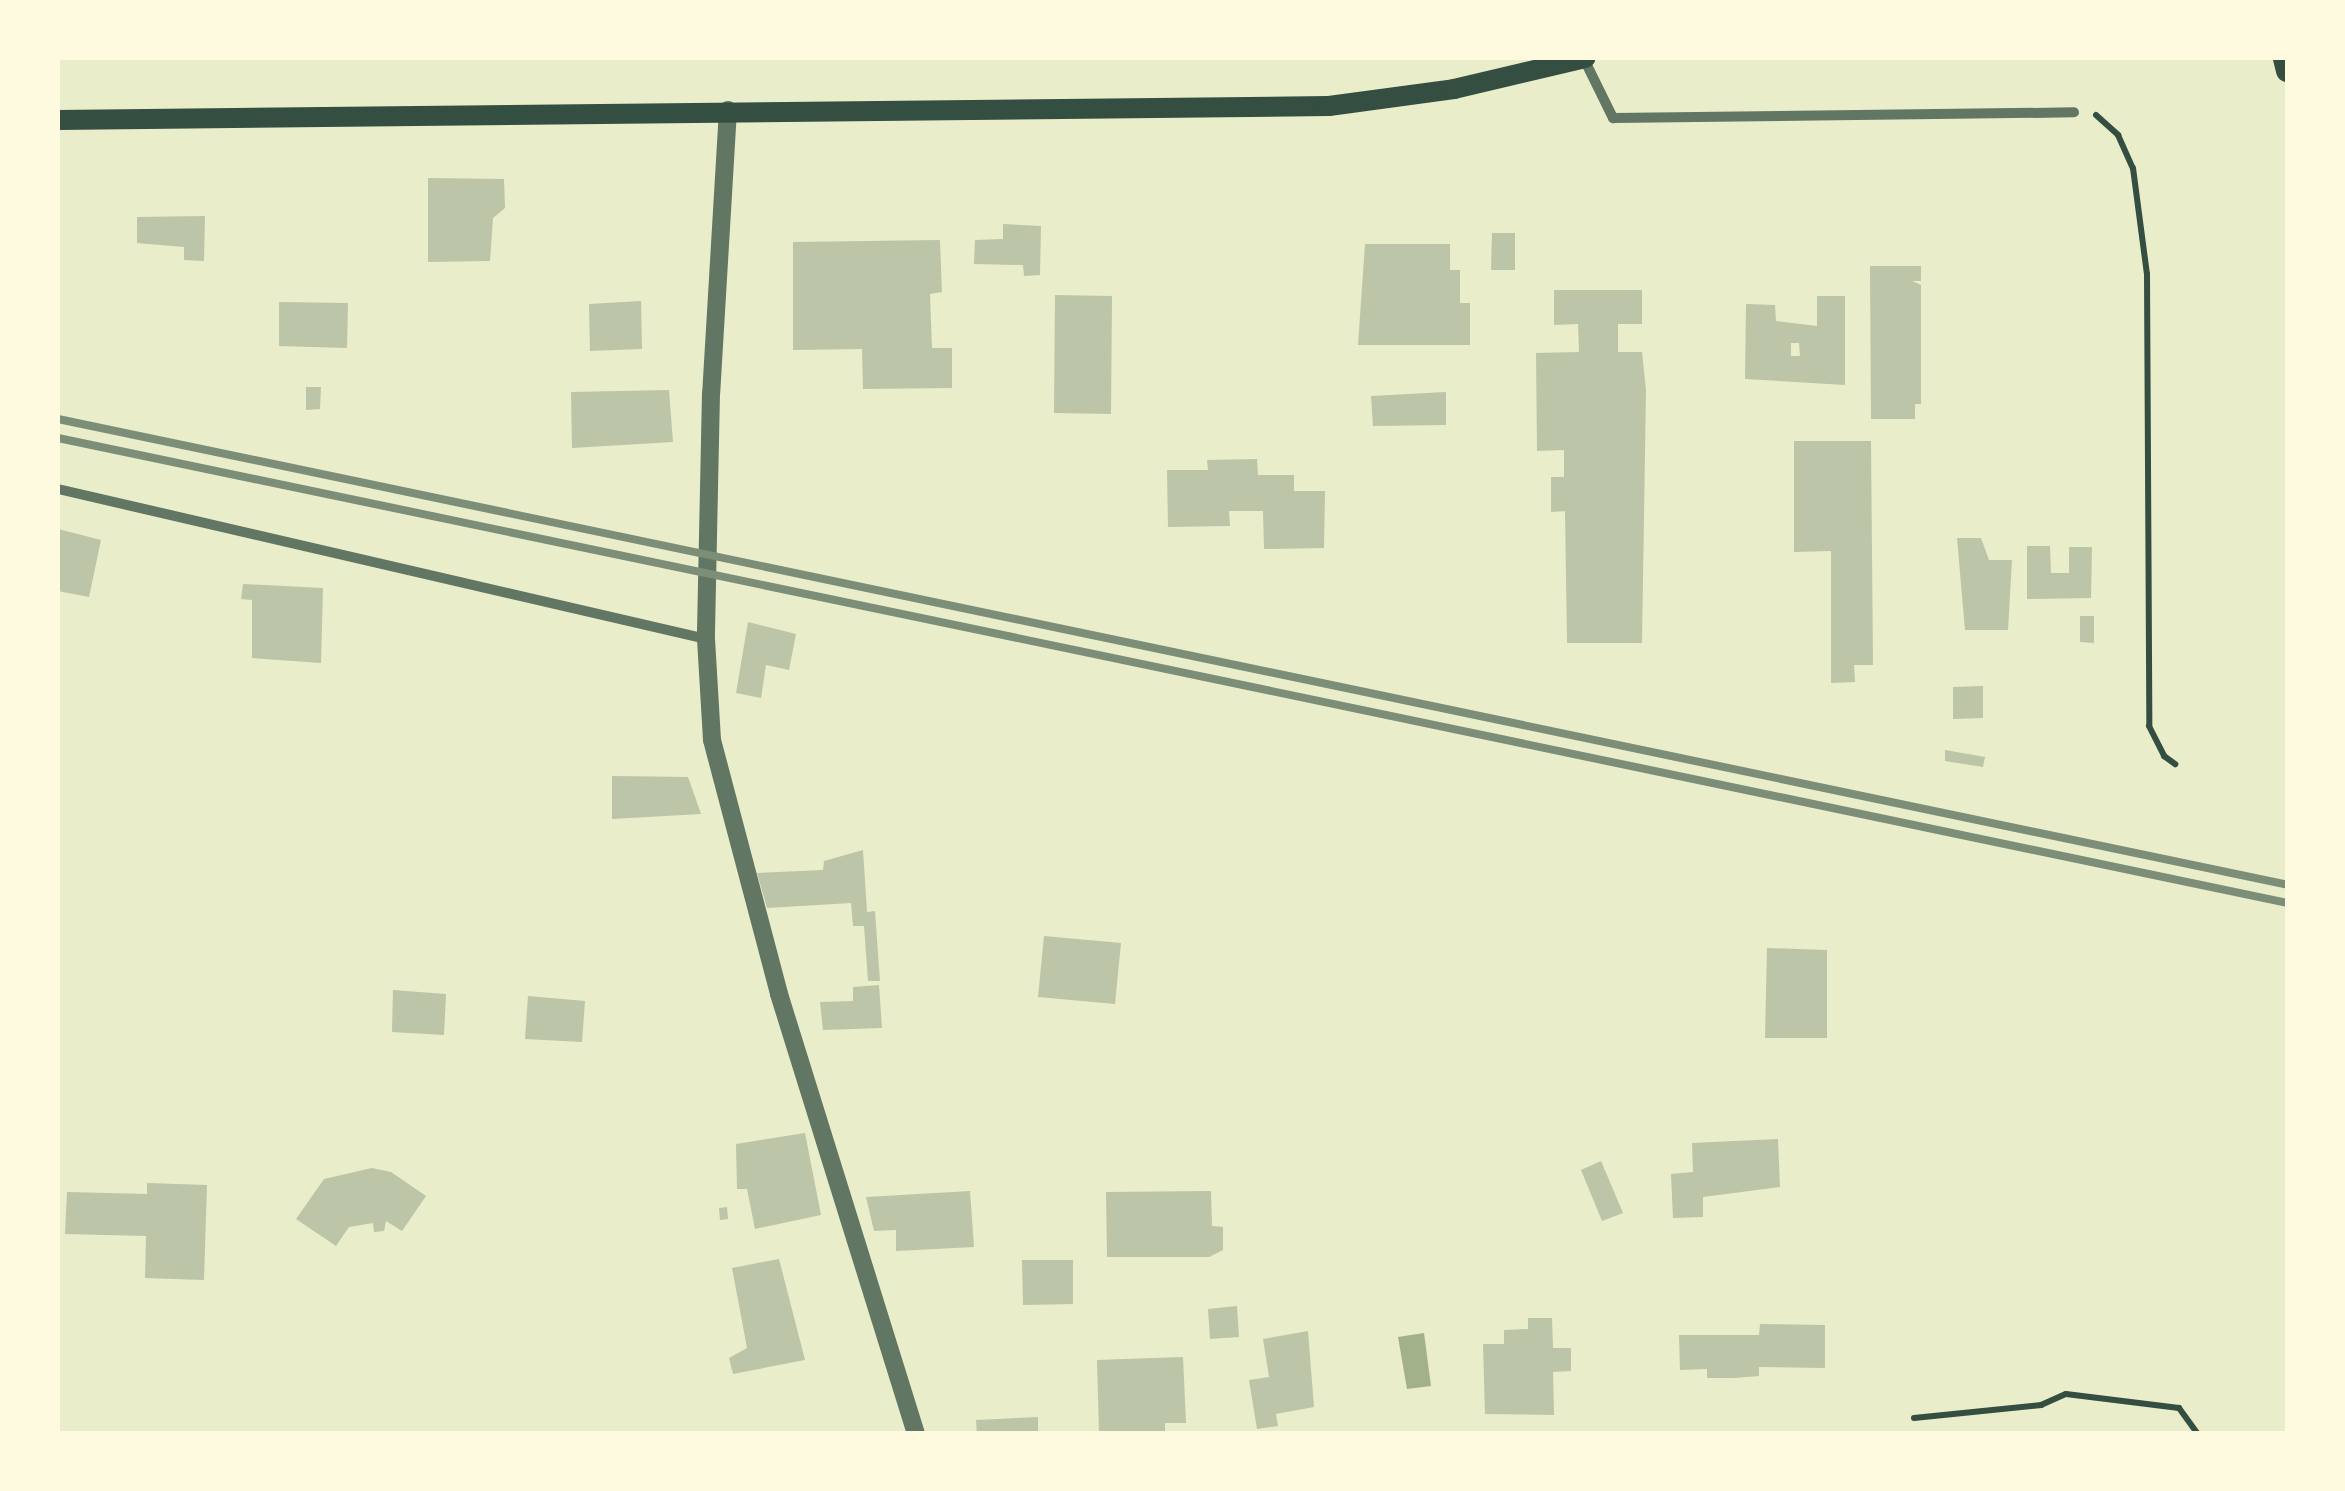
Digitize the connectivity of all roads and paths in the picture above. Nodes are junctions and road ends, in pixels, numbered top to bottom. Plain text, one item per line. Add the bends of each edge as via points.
1 (1584, 58) edge
2 (2285, 58) edge
3 (2288, 70) edge
4 (728, 110) junction
5 (2074, 112) joint
6 (58, 120) edge
7 (58, 489) edge
8 (706, 638) junction
9 (2176, 764) dead end
10 (1914, 1418) dead end
11 (916, 1434) edge
12 (2198, 1434) edge

1 - 4 main road via 1454,89 1329,106
1 - 5 street via 1613,118
2 - 3 main road
4 - 6 main road
4 - 8 street via 711,393
5 - 9 path via 2102,116 2133,168 2147,274 2150,726 2164,756
7 - 8 street
8 - 11 street via 712,740 760,922
10 - 12 path via 2041,1405 2066,1394 2179,1408

